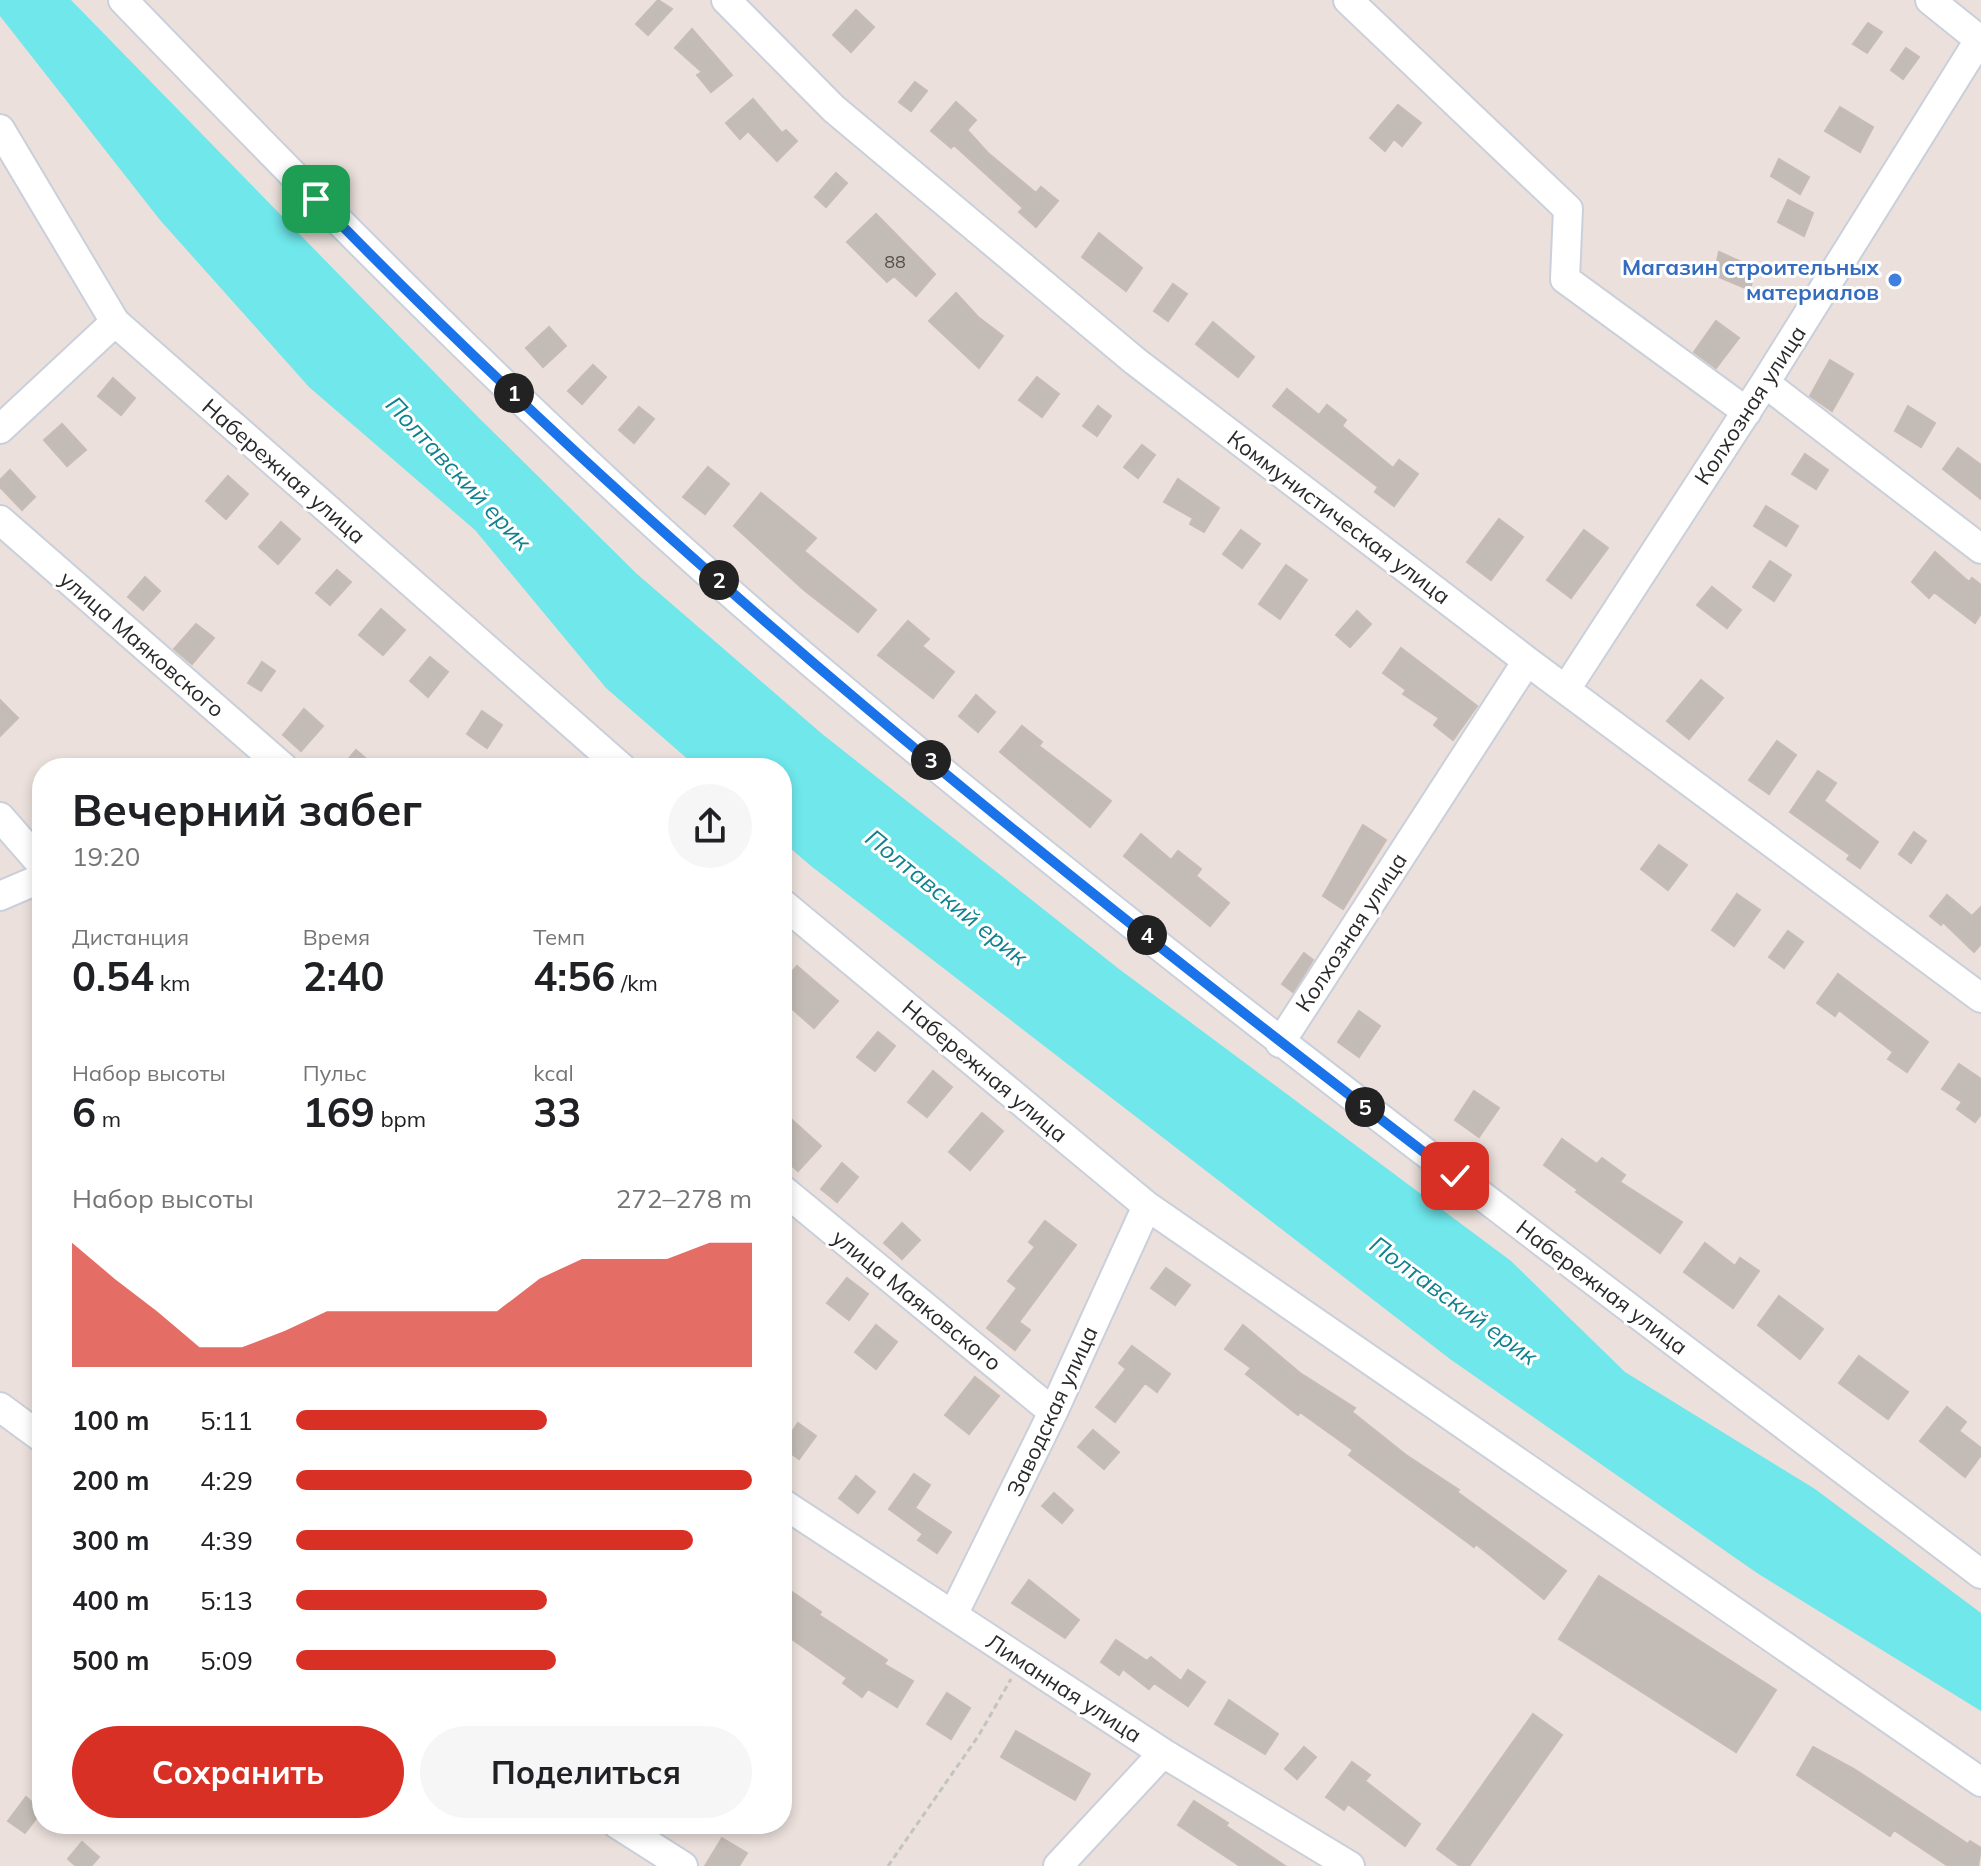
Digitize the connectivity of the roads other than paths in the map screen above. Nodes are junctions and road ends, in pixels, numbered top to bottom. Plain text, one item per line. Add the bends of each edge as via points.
1 (123, 0) edge
2 (726, 0) edge
3 (1348, 0) edge
4 (1930, 0) edge
5 (1980, 39) edge
6 (0, 129) edge
7 (115, 322) junction
8 (1765, 383) junction
9 (1747, 412) junction
10 (0, 429) edge
11 (0, 520) edge
12 (1981, 549) edge
13 (1527, 661) junction
14 (1566, 689) junction
15 (273, 758) edge
16 (611, 758) edge
17 (0, 817) edge
18 (32, 854) edge
19 (32, 882) edge
20 (0, 896) edge
21 (792, 911) edge
22 (1981, 998) edge
23 (1280, 1043) junction
24 (792, 1197) edge
25 (1147, 1206) junction
26 (0, 1407) edge
27 (1053, 1412) junction
28 (32, 1431) edge
29 (792, 1510) edge
30 (1981, 1574) edge
31 (953, 1615) junction
32 (1163, 1753) junction
33 (1981, 1782) edge
34 (633, 1834) edge
35 (683, 1866) edge
36 (1058, 1866) edge
37 (1350, 1866) edge

1 - 23 street, Набережная улица via 380,265 589,465 819,669
2 - 13 street, Коммунистическая улица via 834,109 1135,361
3 - 9 street via 1568,209 1565,279
4 - 5 street
5 - 8 street, Колхозная улица
6 - 7 street, Набережная улица
7 - 10 street
7 - 16 street, Набережная улица
8 - 9 street, Колхозная улица
8 - 12 street
9 - 14 street, Колхозная улица
11 - 15 street, улица Маяковского
13 - 14 street, Коммунистическая улица
13 - 23 street, Колхозная улица
14 - 22 street, Коммунистическая улица
17 - 18 street
19 - 20 street
21 - 25 street, Набережная улица
23 - 30 street, Набережная улица
24 - 27 street, улица Маяковского
25 - 27 street, Заводская улица
25 - 33 street, Набережная улица
26 - 28 street
27 - 31 street, Заводская улица
29 - 31 street, Лиманная улица
31 - 32 street, Лиманная улица
32 - 36 street
32 - 37 street, Лиманная улица
34 - 35 street

